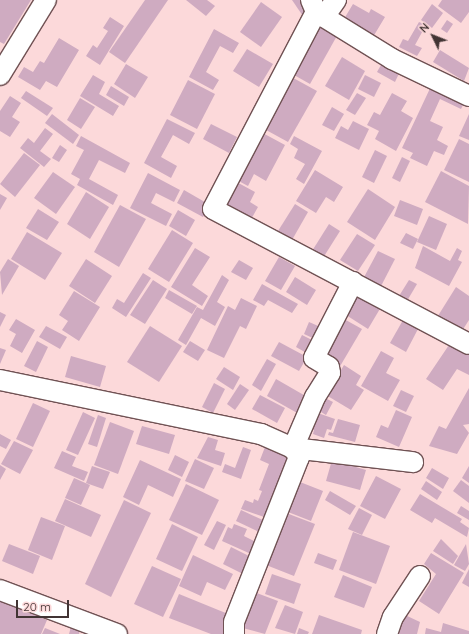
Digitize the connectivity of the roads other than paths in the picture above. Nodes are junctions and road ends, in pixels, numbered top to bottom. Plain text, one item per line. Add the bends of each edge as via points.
1 (46, 0) edge
2 (336, 0) edge
3 (317, 10) edge
4 (0, 75) edge
5 (469, 96) edge
6 (353, 282) junction
7 (469, 344) edge
8 (0, 380) edge
9 (294, 448) junction
10 (413, 462) dead end
11 (420, 576) dead end
12 (0, 590) edge
13 (117, 634) edge
14 (234, 634) edge
15 (387, 634) edge

1 - 4 street
2 - 3 street
3 - 5 street via 392,59
3 - 6 street via 212,209
6 - 7 street
6 - 9 street via 314,358 328,367 330,372 315,397
8 - 9 street via 261,434
9 - 10 street
9 - 14 street via 299,457 234,622
11 - 15 street via 393,617
12 - 13 street

